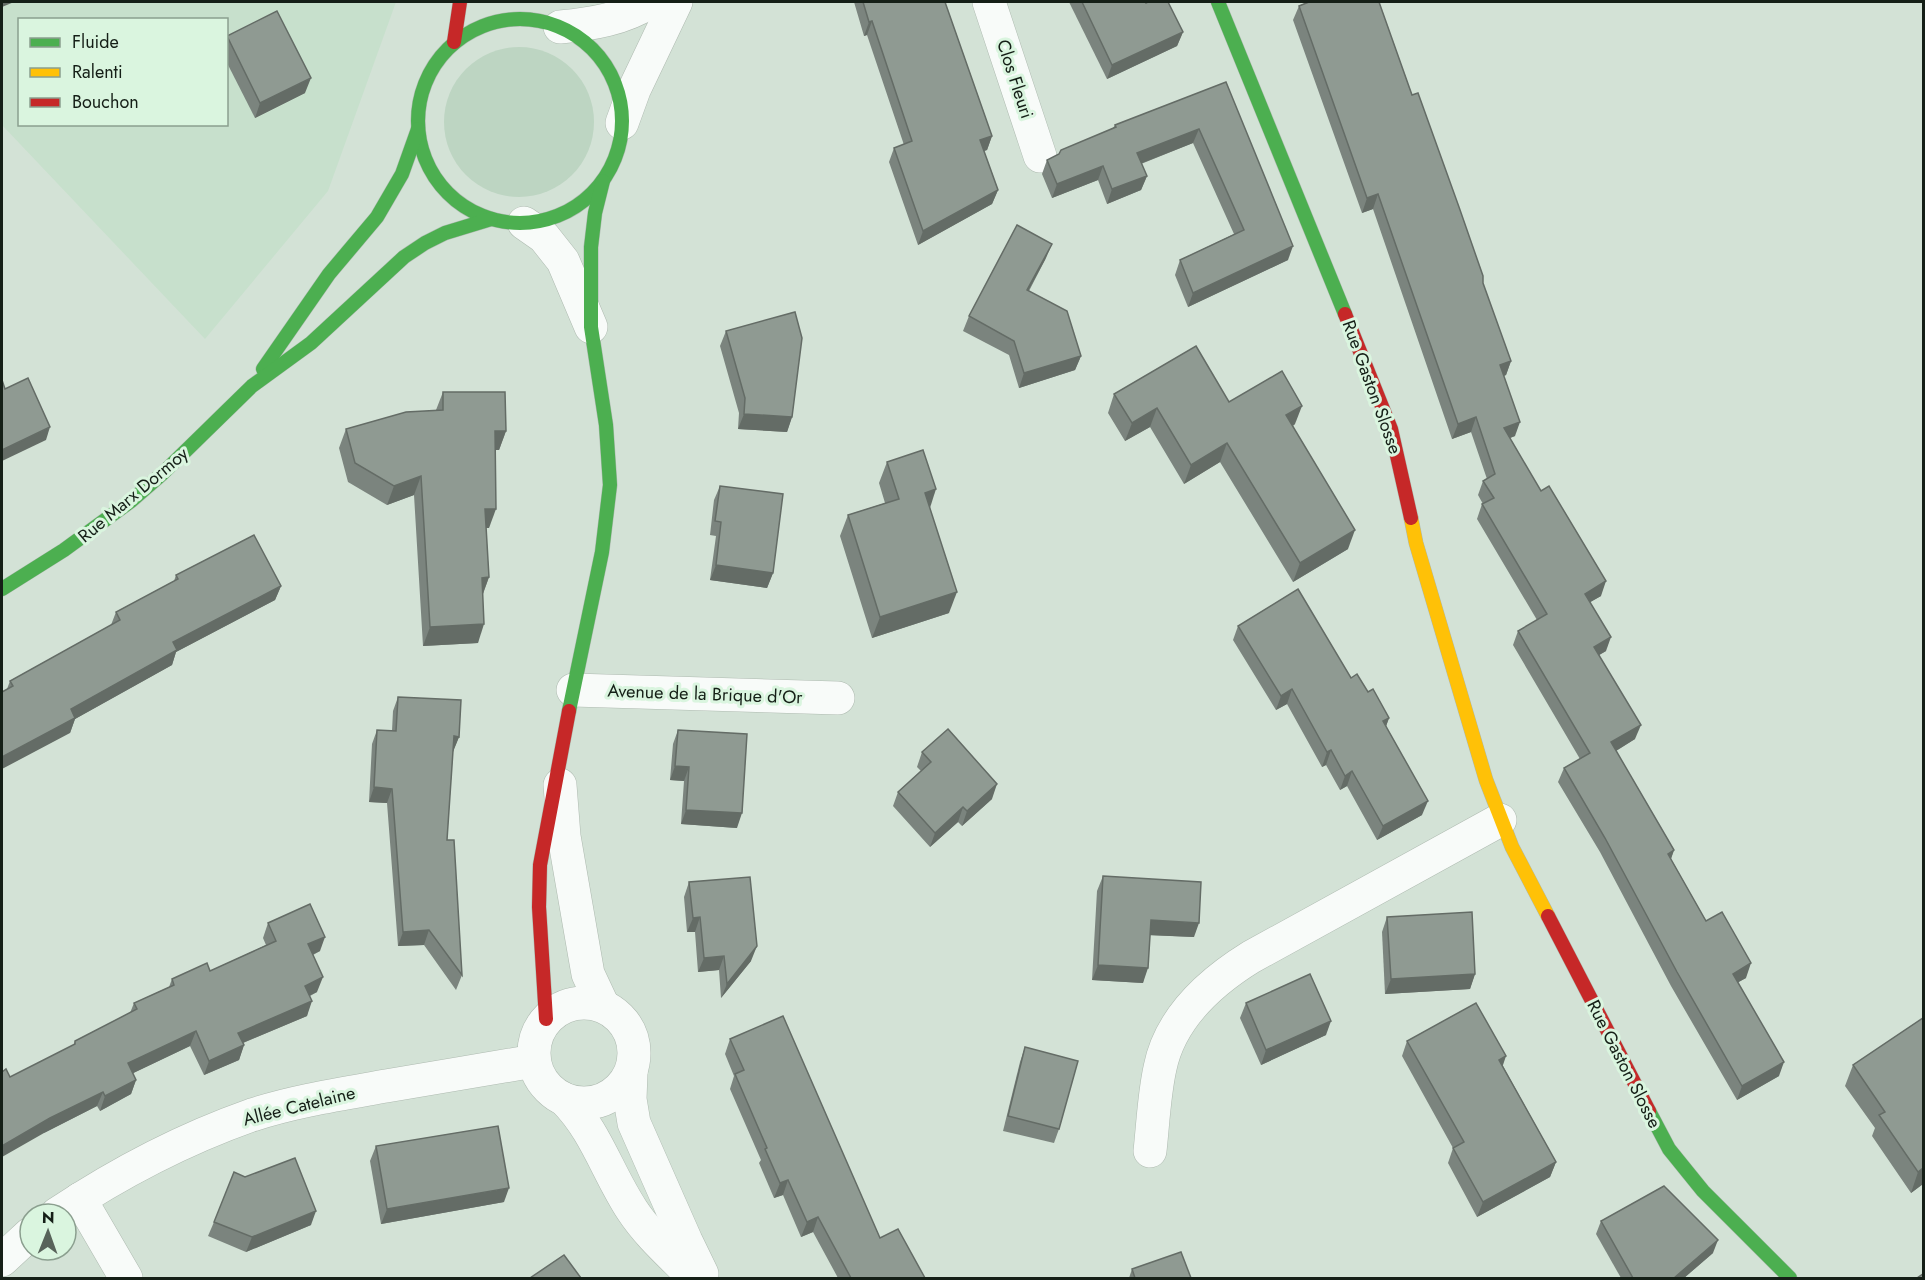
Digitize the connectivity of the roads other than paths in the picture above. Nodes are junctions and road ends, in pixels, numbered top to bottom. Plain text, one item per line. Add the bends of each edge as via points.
1 (460, 2) edge
2 (650, 2) edge
3 (676, 2) edge
4 (989, 2) edge
5 (1218, 2) edge
6 (534, 8) dead end
7 (553, 24) junction
8 (454, 42) junction
9 (622, 123) junction
10 (418, 129) junction
11 (1040, 156) dead end
12 (603, 181) junction
13 (491, 219) junction
14 (524, 223) junction
15 (591, 327) junction
16 (252, 386) junction
17 (2, 589) edge
18 (573, 690) junction
19 (838, 698) dead end
20 (559, 765) junction
21 (1500, 820) junction
22 (603, 1005) junction
23 (546, 1019) junction
24 (534, 1061) junction
25 (631, 1073) junction
26 (564, 1099) junction
27 (1150, 1151) dead end
28 (76, 1202) edge
29 (78, 1217) edge
30 (18, 1245) edge
31 (2, 1260) edge
32 (126, 1278) edge
33 (694, 1278) edge
34 (704, 1278) edge
35 (1790, 1278) edge

1 - 8 street
2 - 7 street via 599,22
3 - 9 street
4 - 11 street, Clos Fleuri
5 - 21 street, Rue Gaston Slosse via 1390,429 1416,543
6 - 7 street
7 - 8 street via 521,19 497,21
7 - 9 street via 590,46 610,74 617,89
8 - 10 street via 438,59 424,85
9 - 12 street via 617,153
10 - 13 street via 425,159 440,186 464,206
10 - 16 street, Rue Marx Dormoy via 402,174 377,217 313,295
12 - 14 street via 568,211
12 - 15 street via 591,247
13 - 14 street
13 - 16 street, Rue Marx Dormoy via 451,229 420,245 311,343
14 - 15 street via 544,237 563,261
15 - 18 street via 606,425 610,485 602,552
16 - 17 street, Rue Marx Dormoy via 131,501
18 - 19 street, Avenue de la Brique d'Or
18 - 20 street
20 - 22 street via 564,836 588,974
20 - 23 street via 539,886
21 - 27 street via 1251,957 1212,986 1184,1015 1166,1047 1156,1088
21 - 35 street, Rue Gaston Slosse via 1668,1149 1703,1191
22 - 23 street via 577,1002
22 - 25 street via 618,1015 633,1037
23 - 24 street via 534,1043
24 - 26 street via 545,1084
24 - 28 street, Allée Catelaine via 337,1094 254,1115 177,1144
25 - 26 street via 614,1093 599,1101
25 - 34 street via 634,1123
26 - 33 street via 587,1126 632,1210
29 - 32 street, Allée Catelaine
30 - 31 street

